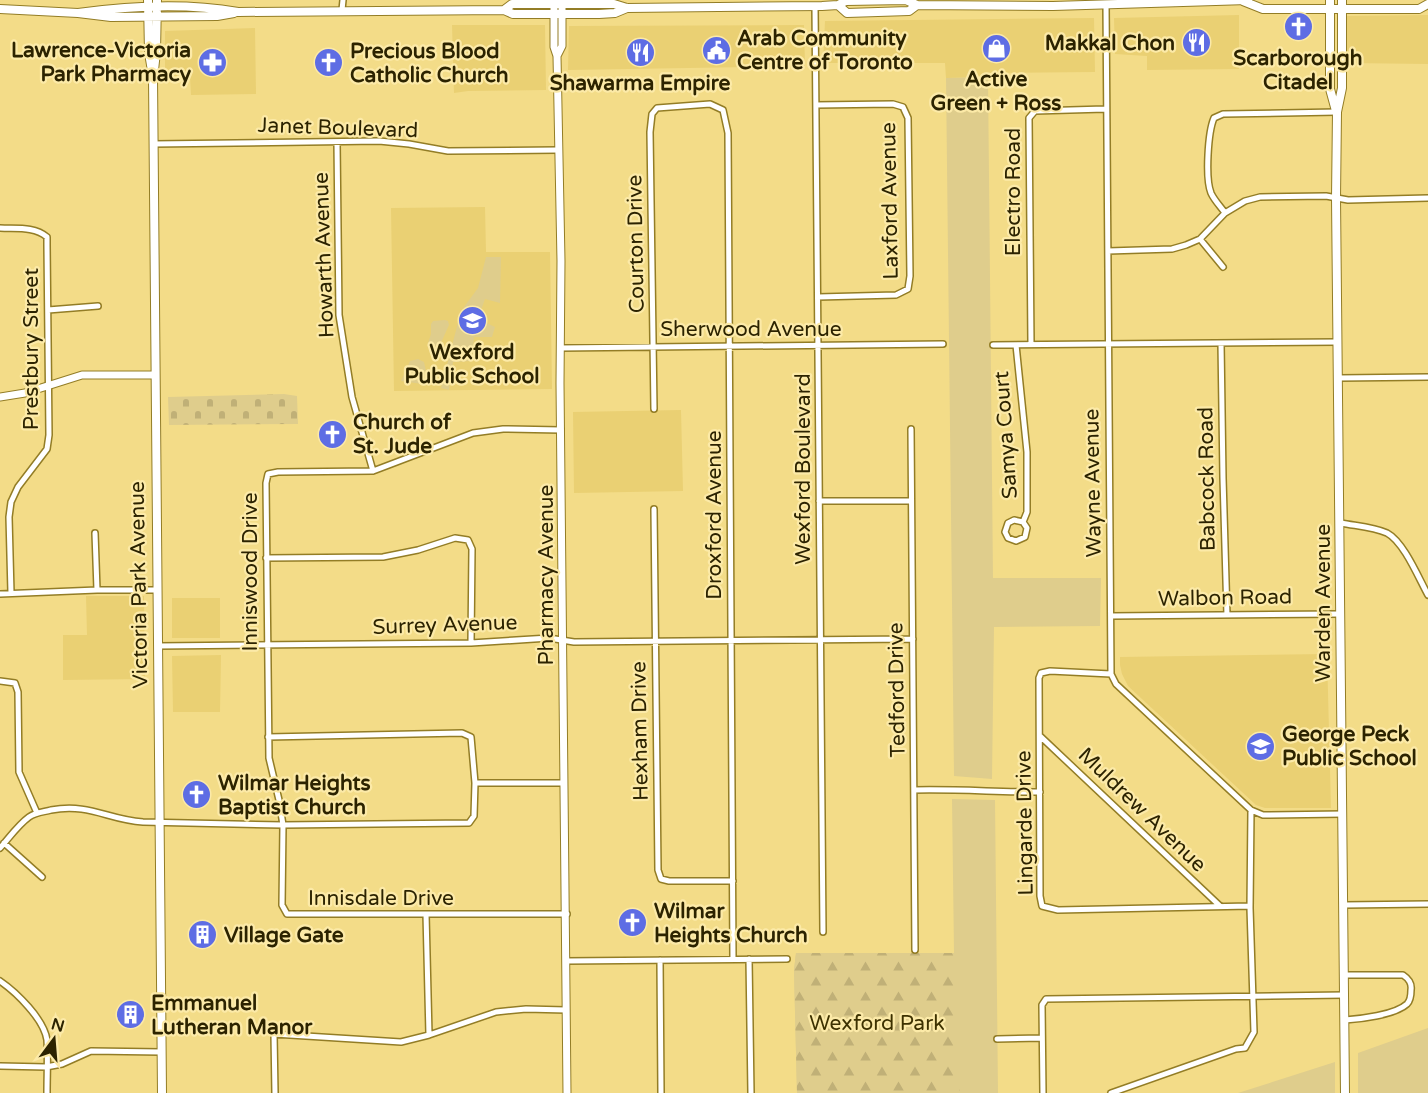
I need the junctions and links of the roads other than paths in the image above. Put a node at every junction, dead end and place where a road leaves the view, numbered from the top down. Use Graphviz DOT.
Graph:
graph roads {
  1 [pos="343,0"];
  2 [pos="1245,0"];
  3 [pos="1330,0"];
  4 [pos="1342,0"];
  5 [pos="875,1"];
  6 [pos="558,2"];
  7 [pos="750,3"];
  8 [pos="1053,3"];
  9 [pos="1106,3"];
  10 [pos="152,4"];
  11 [pos="1428,4"];
  12 [pos="838,5"];
  13 [pos="917,5"];
  14 [pos="815,6"];
  15 [pos="627,8"];
  16 [pos="0,9"];
  17 [pos="504,9"];
  18 [pos="1330,9"];
  19 [pos="1342,9"];
  20 [pos="342,10"];
  21 [pos="238,12"];
  22 [pos="875,12"];
  23 [pos="78,13"];
  24 [pos="558,14"];
  25 [pos="152,17"];
  26 [pos="684,105"];
  27 [pos="816,105"];
  28 [pos="1105,109"];
  29 [pos="1336,112"];
  30 [pos="337,142"];
  31 [pos="153,144"];
  32 [pos="558,150"];
  33 [pos="1336,198"];
  34 [pos="1428,198"];
  35 [pos="1226,213"];
  36 [pos="0,228"];
  37 [pos="1200,239"];
  38 [pos="1108,251"];
  39 [pos="1223,267"];
  40 [pos="818,297"];
  41 [pos="98,306"];
  42 [pos="48,310"];
  43 [pos="1338,342"];
  44 [pos="1221,343"];
  45 [pos="943,344"];
  46 [pos="1031,344"];
  47 [pos="1108,344"];
  48 [pos="818,345"];
  49 [pos="993,345"];
  50 [pos="1016,345"];
  51 [pos="653,346"];
  52 [pos="729,346"];
  53 [pos="560,348"];
  54 [pos="154,375"];
  55 [pos="1428,377"];
  56 [pos="1339,378"];
  57 [pos="49,386"];
  58 [pos="0,397"];
  59 [pos="654,409"];
  60 [pos="910,429"];
  61 [pos="561,430"];
  62 [pos="373,471"];
  63 [pos="819,501"];
  64 [pos="911,501"];
  65 [pos="654,509"];
  66 [pos="1023,522"];
  67 [pos="1341,524"];
  68 [pos="95,532"];
  69 [pos="267,558"];
  70 [pos="97,590"];
  71 [pos="157,590"];
  72 [pos="11,593"];
  73 [pos="0,594"];
  74 [pos="1428,595"];
  75 [pos="1340,614"];
  76 [pos="1227,615"];
  77 [pos="1111,616"];
  78 [pos="913,639"];
  79 [pos="563,640"];
  80 [pos="820,640"];
  81 [pos="731,641"];
  82 [pos="655,642"];
  83 [pos="471,643"];
  84 [pos="158,646"];
  85 [pos="267,646"];
  86 [pos="1111,674"];
  87 [pos="0,681"];
  88 [pos="1040,736"];
  89 [pos="268,737"];
  90 [pos="475,783"];
  91 [pos="564,783"];
  92 [pos="914,790"];
  93 [pos="1040,792"];
  94 [pos="1251,810"];
  95 [pos="37,813"];
  96 [pos="1343,814"];
  97 [pos="159,822"];
  98 [pos="283,825"];
  99 [pos="2,845"];
  100 [pos="42,877"];
  101 [pos="733,881"];
  102 [pos="1428,904"];
  103 [pos="1344,905"];
  104 [pos="1250,906"];
  105 [pos="1221,907"];
  106 [pos="426,914"];
  107 [pos="567,914"];
  108 [pos="823,932"];
  109 [pos="915,950"];
  110 [pos="733,959"];
  111 [pos="749,959"];
  112 [pos="787,959"];
  113 [pos="660,960"];
  114 [pos="566,961"];
  115 [pos="1345,975"];
  116 [pos="0,981"];
  117 [pos="1345,995"];
  118 [pos="1252,996"];
  119 [pos="566,1010"];
  120 [pos="1345,1020"];
  121 [pos="429,1035"];
  122 [pos="1042,1038"];
  123 [pos="997,1039"];
  124 [pos="161,1052"];
  125 [pos="0,1066"];
  126 [pos="46,1067"];
  127 [pos="47,1093"];
  128 [pos="162,1093"];
  129 [pos="275,1093"];
  130 [pos="567,1093"];
  131 [pos="661,1093"];
  132 [pos="751,1093"];
  133 [pos="1043,1093"];
  134 [pos="1111,1093"];
  135 [pos="1345,1093"];
  1 -- 20 [label="street"];
  2 -- 9 [label="main road"];
  2 -- 18 [label="main road"];
  3 -- 18 [label="main road, Warden Avenue"];
  4 -- 19 [label="main road, Warden Avenue"];
  5 -- 12 [label="main road"];
  5 -- 13 [label="main road"];
  5 -- 22 [label="street"];
  6 -- 15 [label="main road"];
  6 -- 17 [label="main road"];
  6 -- 24 [label="street, Pharmacy Avenue"];
  7 -- 14 [label="main road"];
  7 -- 15 [label="main road"];
  8 -- 9 [label="main road"];
  8 -- 13 [label="main road"];
  9 -- 28 [label="street, Wayne Avenue"];
  10 -- 21 [label="main road"];
  10 -- 23 [label="main road"];
  10 -- 25 [label="main road, Victoria Park Avenue"];
  11 -- 19 [label="main road"];
  12 -- 14 [label="main road"];
  12 -- 22 [label="main road"];
  13 -- 22 [label="main road"];
  14 -- 27 [label="street, Wexford Boulevard"];
  15 -- 24 [label="main road"];
  16 -- 23 [label="main road"];
  17 -- 20 [label="main road"];
  17 -- 24 [label="main road"];
  18 -- 19 [label="main road"];
  18 -- 29 [label="main road, Warden Avenue"];
  19 -- 29 [label="main road, Warden Avenue"];
  20 -- 21 [label="main road"];
  21 -- 25 [label="main road"];
  23 -- 25 [label="main road"];
  24 -- 32 [label="street, Pharmacy Avenue"];
  25 -- 31 [label="main road, Victoria Park Avenue"];
  26 -- 51 [label="street, Courton Drive"];
  26 -- 52 [label="street, Droxford Avenue"];
  27 -- 40 [label="street, Wexford Boulevard"];
  27 -- 40 [label="street, Laxford Avenue"];
  28 -- 38 [label="street, Wayne Avenue"];
  28 -- 46 [label="street, Electro Road"];
  29 -- 33 [label="main road, Warden Avenue"];
  29 -- 35 [label="street"];
  30 -- 31 [label="street, Janet Boulevard"];
  30 -- 32 [label="street, Janet Boulevard"];
  30 -- 62 [label="street, Howarth Avenue"];
  31 -- 54 [label="main road, Victoria Park Avenue"];
  32 -- 53 [label="street, Pharmacy Avenue"];
  33 -- 34 [label="street"];
  33 -- 35 [label="street"];
  33 -- 43 [label="main road, Warden Avenue"];
  35 -- 37 [label="street"];
  36 -- 42 [label="street, Prestbury Street"];
  37 -- 38 [label="street"];
  37 -- 39 [label="street"];
  38 -- 47 [label="street, Wayne Avenue"];
  40 -- 48 [label="street, Wexford Boulevard"];
  41 -- 42 [label="street"];
  42 -- 57 [label="street, Prestbury Street"];
  43 -- 44 [label="street"];
  43 -- 56 [label="main road, Warden Avenue"];
  44 -- 47 [label="street"];
  44 -- 76 [label="street, Babcock Road"];
  45 -- 48 [label="street, Sherwood Avenue"];
  46 -- 47 [label="street"];
  46 -- 50 [label="street"];
  47 -- 77 [label="street, Wayne Avenue"];
  48 -- 52 [label="street, Sherwood Avenue"];
  48 -- 63 [label="street, Wexford Boulevard"];
  49 -- 50 [label="street"];
  50 -- 66 [label="street, Samya Court"];
  51 -- 52 [label="street, Sherwood Avenue"];
  51 -- 53 [label="street, Sherwood Avenue"];
  51 -- 59 [label="street, Courton Drive"];
  52 -- 81 [label="street, Droxford Avenue"];
  53 -- 61 [label="street, Pharmacy Avenue"];
  54 -- 57 [label="street"];
  54 -- 71 [label="main road, Victoria Park Avenue"];
  55 -- 56 [label="street"];
  56 -- 67 [label="main road, Warden Avenue"];
  57 -- 58 [label="street"];
  57 -- 72 [label="street, Prestbury Street"];
  60 -- 64 [label="street, Tedford Drive"];
  61 -- 62 [label="street, Inniswood Drive"];
  61 -- 79 [label="street, Pharmacy Avenue"];
  62 -- 69 [label="street, Inniswood Drive"];
  63 -- 64 [label="street"];
  63 -- 80 [label="street, Wexford Boulevard"];
  64 -- 78 [label="street, Tedford Drive"];
  65 -- 82 [label="street, Hexham Drive"];
  66 -- 66 [label="street, Samya Court"];
  67 -- 74 [label="street"];
  67 -- 75 [label="main road, Warden Avenue"];
  68 -- 70 [label="street"];
  69 -- 83 [label="street"];
  69 -- 85 [label="street, Inniswood Drive"];
  70 -- 71 [label="street"];
  70 -- 72 [label="street"];
  71 -- 84 [label="main road, Victoria Park Avenue"];
  72 -- 73 [label="street"];
  75 -- 76 [label="street, Walbon Road"];
  75 -- 96 [label="main road, Warden Avenue"];
  76 -- 77 [label="street, Walbon Road"];
  77 -- 86 [label="street, Wayne Avenue"];
  78 -- 80 [label="street, Surrey Avenue"];
  78 -- 92 [label="street, Tedford Drive"];
  79 -- 82 [label="street, Surrey Avenue"];
  79 -- 83 [label="street, Surrey Avenue"];
  79 -- 91 [label="street, Pharmacy Avenue"];
  80 -- 81 [label="street, Surrey Avenue"];
  80 -- 108 [label="street, Wexford Boulevard"];
  81 -- 82 [label="street, Surrey Avenue"];
  81 -- 101 [label="street, Droxford Avenue"];
  82 -- 101 [label="street, Hexham Drive"];
  83 -- 85 [label="street, Surrey Avenue"];
  84 -- 85 [label="street, Surrey Avenue"];
  84 -- 97 [label="main road, Victoria Park Avenue"];
  85 -- 89 [label="street, Inniswood Drive"];
  86 -- 88 [label="street, Lingarde Drive"];
  86 -- 94 [label="street"];
  87 -- 95 [label="street"];
  88 -- 93 [label="street, Lingarde Drive"];
  88 -- 105 [label="street, Muldrew Avenue"];
  89 -- 90 [label="street"];
  89 -- 98 [label="street, Inniswood Drive"];
  90 -- 91 [label="street"];
  90 -- 98 [label="street"];
  91 -- 107 [label="street, Pharmacy Avenue"];
  92 -- 93 [label="street"];
  92 -- 109 [label="street, Tedford Drive"];
  93 -- 105 [label="street, Lingarde Drive"];
  94 -- 96 [label="street"];
  94 -- 104 [label="street"];
  95 -- 97 [label="street"];
  95 -- 99 [label="street"];
  96 -- 103 [label="main road, Warden Avenue"];
  97 -- 98 [label="street"];
  97 -- 124 [label="main road, Victoria Park Avenue"];
  98 -- 106 [label="street, Innisdale Drive"];
  99 -- 100 [label="street"];
  101 -- 110 [label="street, Droxford Avenue"];
  102 -- 103 [label="street"];
  103 -- 115 [label="main road, Warden Avenue"];
  104 -- 105 [label="street, Lingarde Drive"];
  104 -- 118 [label="street"];
  106 -- 107 [label="street, Innisdale Drive"];
  106 -- 121 [label="street"];
  107 -- 114 [label="street, Pharmacy Avenue"];
  110 -- 111 [label="street"];
  110 -- 113 [label="street"];
  111 -- 112 [label="street"];
  111 -- 132 [label="street"];
  113 -- 114 [label="street"];
  113 -- 131 [label="street"];
  114 -- 119 [label="street, Pharmacy Avenue"];
  115 -- 117 [label="main road, Warden Avenue"];
  115 -- 120 [label="street"];
  116 -- 126 [label="street"];
  117 -- 118 [label="street"];
  117 -- 120 [label="main road, Warden Avenue"];
  118 -- 122 [label="street"];
  118 -- 134 [label="street"];
  119 -- 121 [label="street"];
  119 -- 130 [label="street, Pharmacy Avenue"];
  120 -- 135 [label="main road, Warden Avenue"];
  121 -- 129 [label="street"];
  122 -- 123 [label="street"];
  122 -- 133 [label="street"];
  124 -- 126 [label="street"];
  124 -- 128 [label="main road, Victoria Park Avenue"];
  125 -- 126 [label="street"];
  126 -- 127 [label="street"];
}
